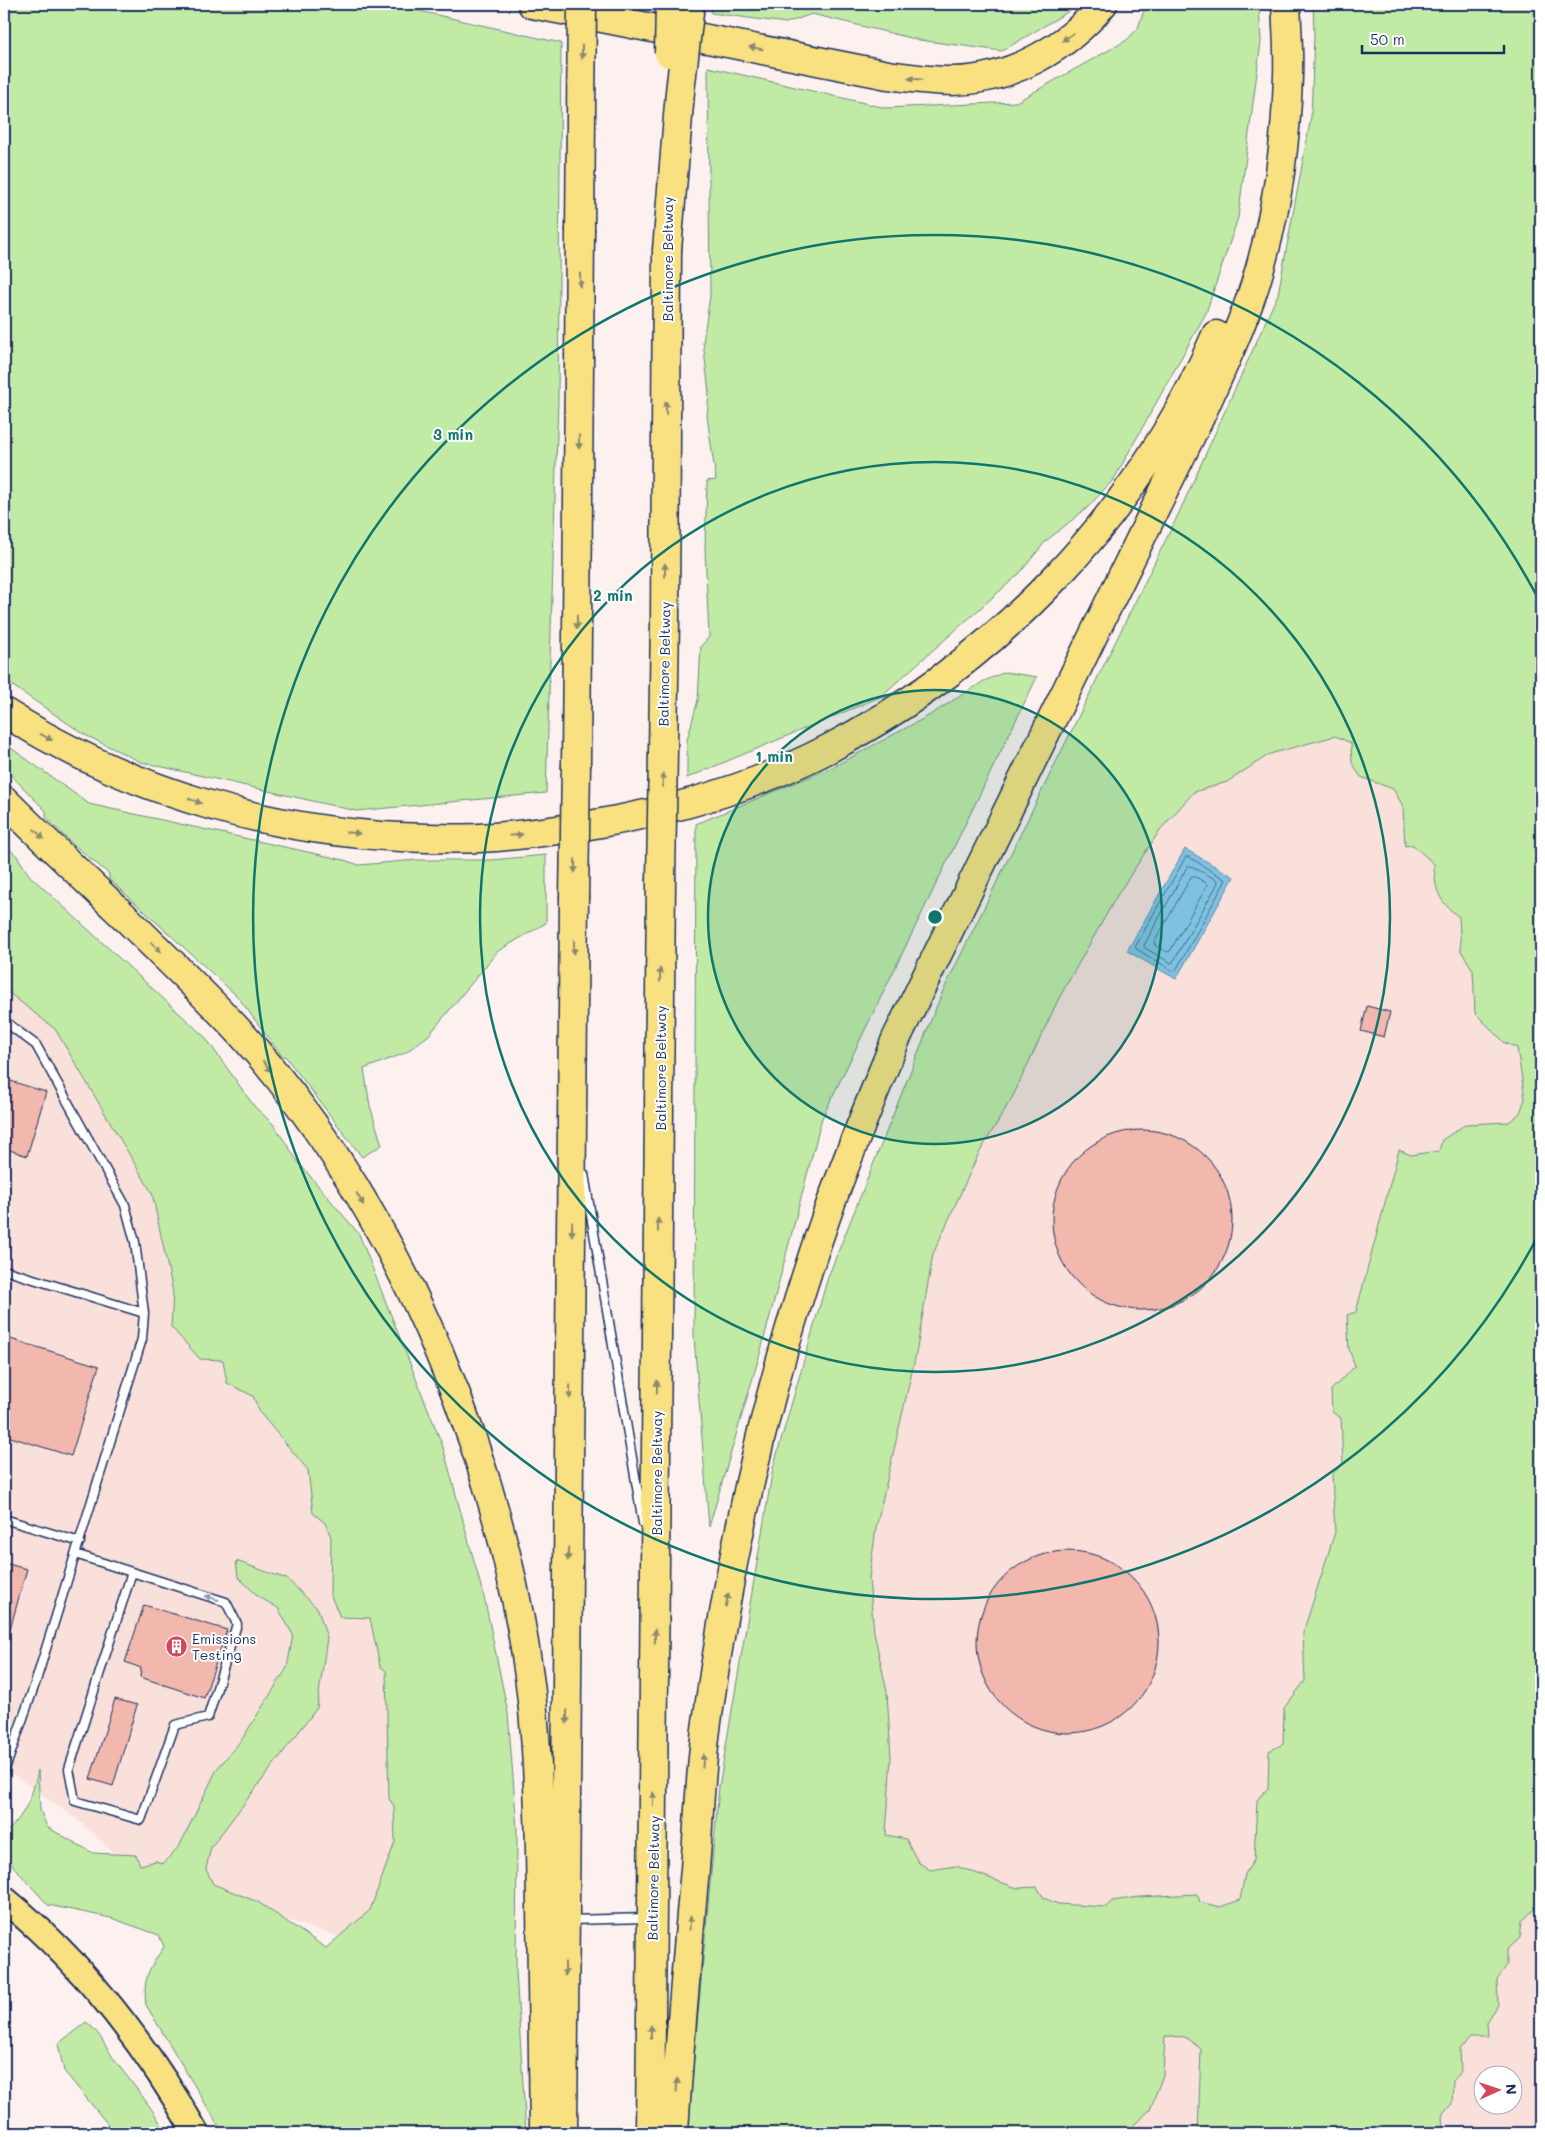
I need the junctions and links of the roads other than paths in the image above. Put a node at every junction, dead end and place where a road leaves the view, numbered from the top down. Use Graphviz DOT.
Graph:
graph roads {
  1 [pos="532,4"];
  2 [pos="582,4"];
  3 [pos="670,4"];
  4 [pos="690,4"];
  5 [pos="1103,4"];
  6 [pos="1285,4"];
  7 [pos="667,250"];
  8 [pos="4,712"];
  9 [pos="4,800"];
  10 [pos="4,1021"];
  11 [pos="573,1111"];
  12 [pos="581,1160"];
  13 [pos="583,1170"];
  14 [pos="4,1270"];
  15 [pos="144,1312"];
  16 [pos="4,1519"];
  17 [pos="645,1534"];
  18 [pos="80,1542"];
  19 [pos="647,1544"];
  20 [pos="75,1554"];
  21 [pos="132,1572"];
  22 [pos="655,1593"];
  23 [pos="4,1772"];
  24 [pos="4,1899"];
  25 [pos="652,1918"];
  26 [pos="565,1920"];
  27 [pos="196,2133"];
  28 [pos="544,2133"];
  29 [pos="564,2133"];
  30 [pos="650,2133"];
  31 [pos="674,2133"];
  5 -- 1 [label="highway, one-way"];
  2 -- 11 [label="highway, one-way, bridge"];
  3 -- 7 [label="highway, Baltimore Beltway, bridge"];
  4 -- 7 [label="highway, bridge"];
  8 -- 6 [label="highway, one-way"];
  31 -- 6 [label="highway, one-way"];
  22 -- 7 [label="highway, Baltimore Beltway, one-way, bridge"];
  9 -- 28 [label="highway, one-way"];
  10 -- 15 [label="lane"];
  11 -- 12 [label="lane"];
  11 -- 26 [label="highway, one-way"];
  13 -- 17 [label="lane"];
  14 -- 15 [label="lane"];
  15 -- 18 [label="lane"];
  16 -- 18 [label="lane"];
  18 -- 20 [label="lane"];
  19 -- 22 [label="lane"];
  20 -- 21 [label="lane"];
  20 -- 23 [label="lane"];
  21 -- 21 [label="lane, one-way"];
  25 -- 22 [label="highway, Baltimore Beltway, one-way"];
  24 -- 27 [label="main road"];
  25 -- 26 [label="lane"];
  30 -- 25 [label="highway, Baltimore Beltway, one-way"];
  26 -- 29 [label="highway, one-way"];
}
